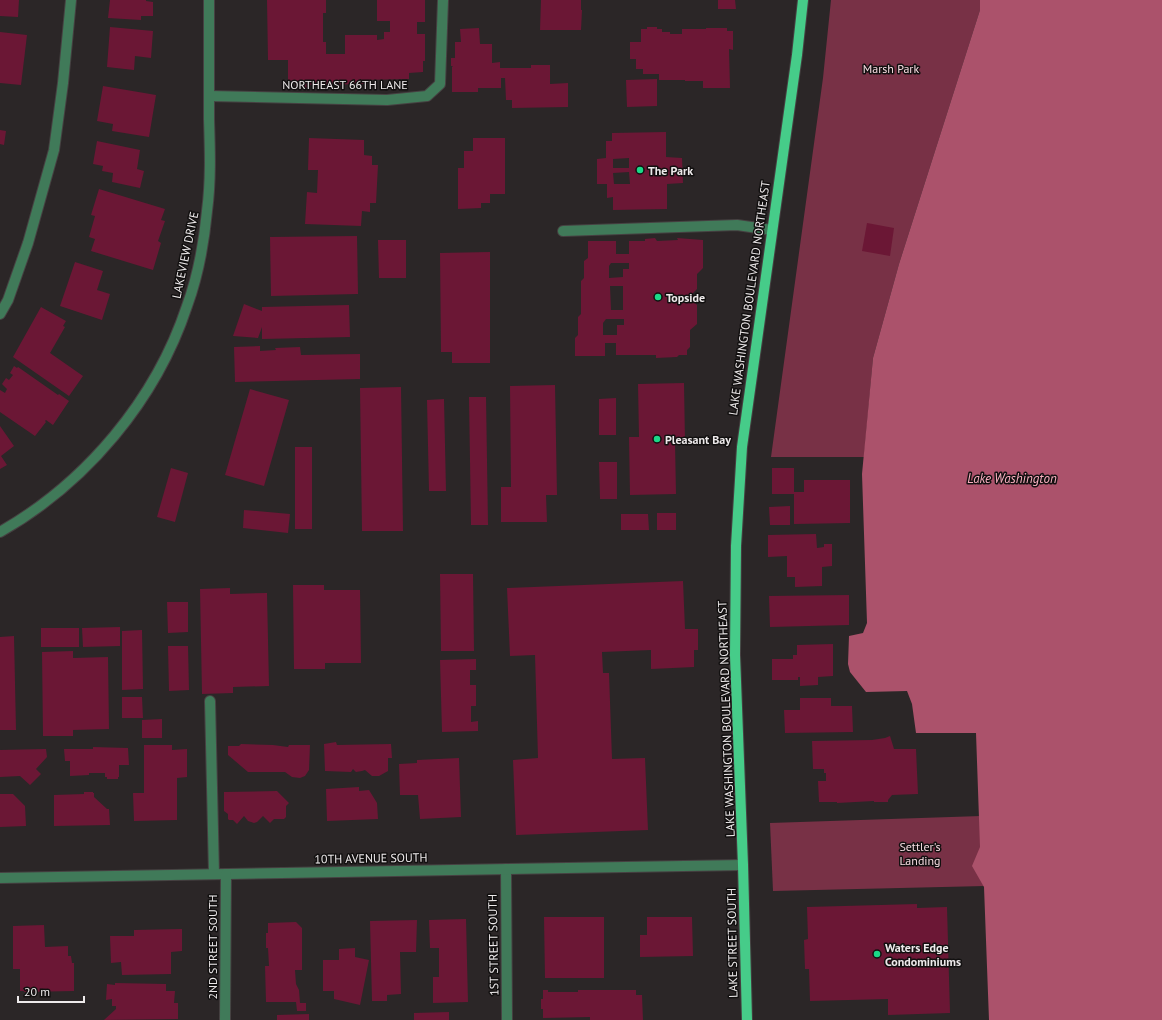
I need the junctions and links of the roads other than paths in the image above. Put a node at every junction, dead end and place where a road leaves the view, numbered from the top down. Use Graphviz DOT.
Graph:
graph roads {
  1 [pos="71,0"];
  2 [pos="209,0"];
  3 [pos="443,0"];
  4 [pos="803,0"];
  5 [pos="209,96"];
  6 [pos="772,230"];
  7 [pos="563,231"];
  8 [pos="0,314"];
  9 [pos="0,532"];
  10 [pos="210,701"];
  11 [pos="743,865"];
  12 [pos="506,869"];
  13 [pos="214,874"];
  14 [pos="226,874"];
  15 [pos="0,878"];
  16 [pos="224,1020"];
  17 [pos="507,1020"];
  18 [pos="747,1020"];
  1 -- 8 [label="street"];
  2 -- 5 [label="street, LAKEVIEW DRIVE"];
  3 -- 5 [label="street, NORTHEAST 66TH LANE"];
  4 -- 6 [label="main road, LAKE WASHINGTON BOULEVARD NORTHEAST"];
  5 -- 9 [label="street, LAKEVIEW DRIVE"];
  6 -- 7 [label="street"];
  6 -- 11 [label="main road, LAKE WASHINGTON BOULEVARD NORTHEAST"];
  10 -- 13 [label="street"];
  11 -- 12 [label="street, 10TH AVENUE SOUTH"];
  11 -- 18 [label="main road, LAKE STREET SOUTH"];
  12 -- 14 [label="street, 10TH AVENUE SOUTH"];
  12 -- 17 [label="street, 1ST STREET SOUTH"];
  13 -- 14 [label="street, 10TH AVENUE SOUTH"];
  13 -- 15 [label="street, 10TH AVENUE SOUTH"];
  14 -- 16 [label="street, 2ND STREET SOUTH"];
}
